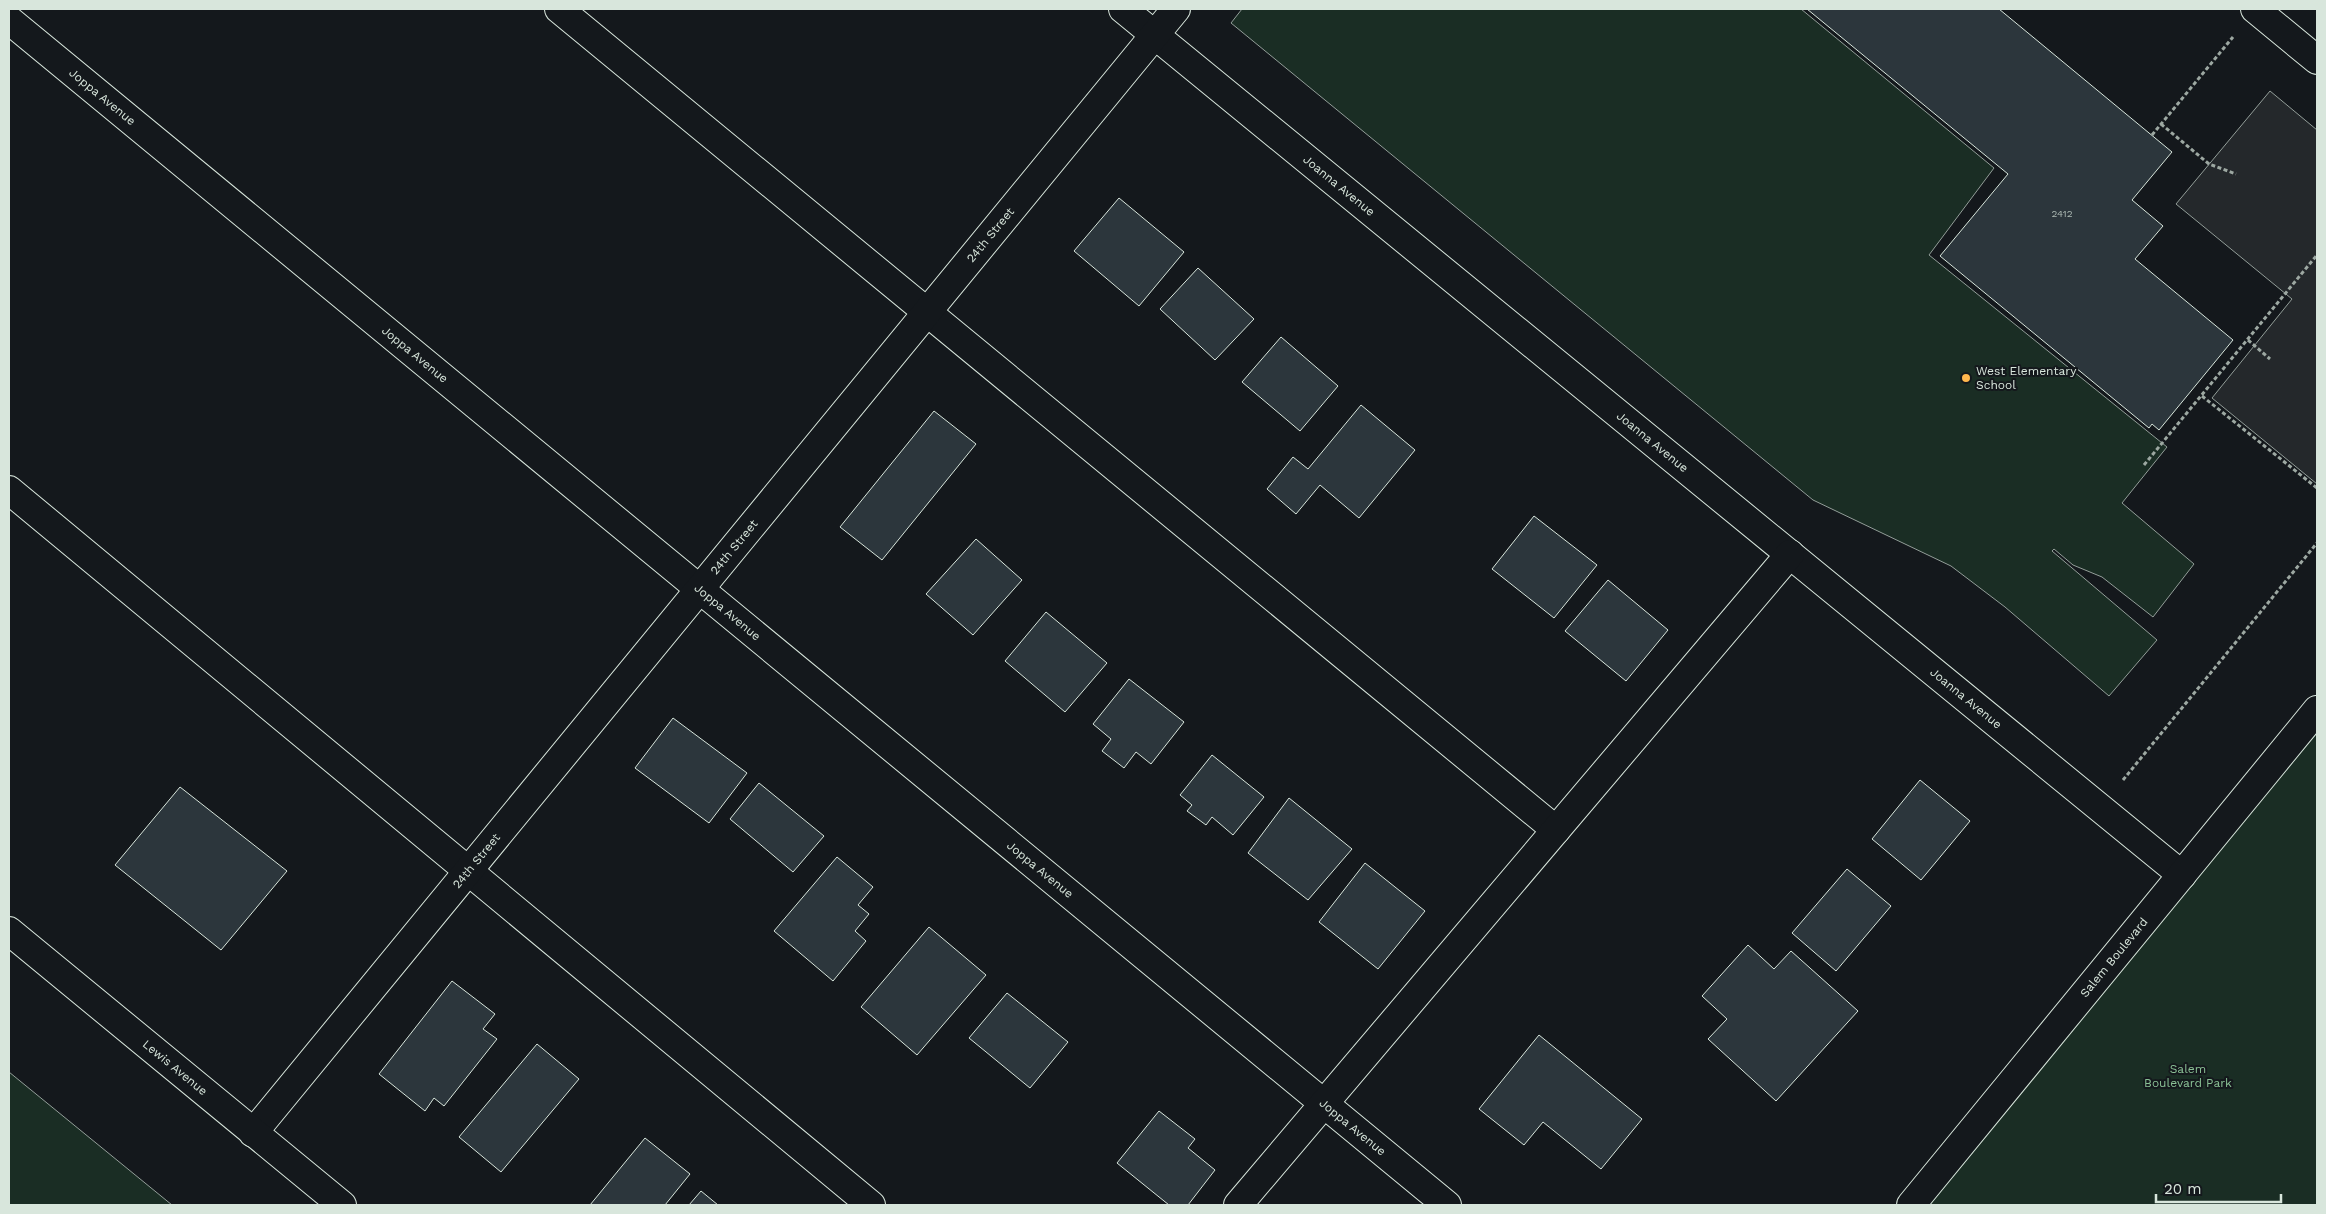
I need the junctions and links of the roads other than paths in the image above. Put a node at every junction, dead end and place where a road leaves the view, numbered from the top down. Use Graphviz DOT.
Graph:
graph roads {
  1 [pos="559,9"];
  2 [pos="1123,9"];
  3 [pos="1176,9"];
  4 [pos="2256,9"];
  5 [pos="9,20"];
  6 [pos="1155,35"];
  7 [pos="2317,60"];
  8 [pos="928,312"];
  9 [pos="9,490"];
  10 [pos="1790,554"];
  11 [pos="700,589"];
  12 [pos="2317,710"];
  13 [pos="1556,830"];
  14 [pos="468,871"];
  15 [pos="2182,875"];
  16 [pos="9,931"];
  17 [pos="1324,1104"];
  18 [pos="254,1133"];
  19 [pos="342,1205"];
  20 [pos="871,1205"];
  21 [pos="1238,1205"];
  22 [pos="1447,1205"];
  23 [pos="1911,1205"];
  1 -- 8 [label="street"];
  2 -- 6 [label="street, Joanna Avenue"];
  3 -- 6 [label="street, 24th Street"];
  4 -- 7 [label="street"];
  5 -- 11 [label="street, Joppa Avenue"];
  6 -- 8 [label="street, 24th Street"];
  6 -- 10 [label="street, Joanna Avenue"];
  8 -- 11 [label="street, 24th Street"];
  8 -- 13 [label="street"];
  9 -- 14 [label="street"];
  10 -- 13 [label="street"];
  10 -- 15 [label="street, Joanna Avenue"];
  11 -- 14 [label="street, 24th Street"];
  11 -- 17 [label="street, Joppa Avenue"];
  12 -- 15 [label="street, Salem Boulevard"];
  13 -- 17 [label="street"];
  14 -- 18 [label="street, 24th Street"];
  14 -- 20 [label="street"];
  15 -- 23 [label="street, Salem Boulevard"];
  16 -- 18 [label="street, Lewis Avenue"];
  17 -- 21 [label="street"];
  17 -- 22 [label="street, Joppa Avenue"];
  18 -- 19 [label="street, Lewis Avenue"];
}
